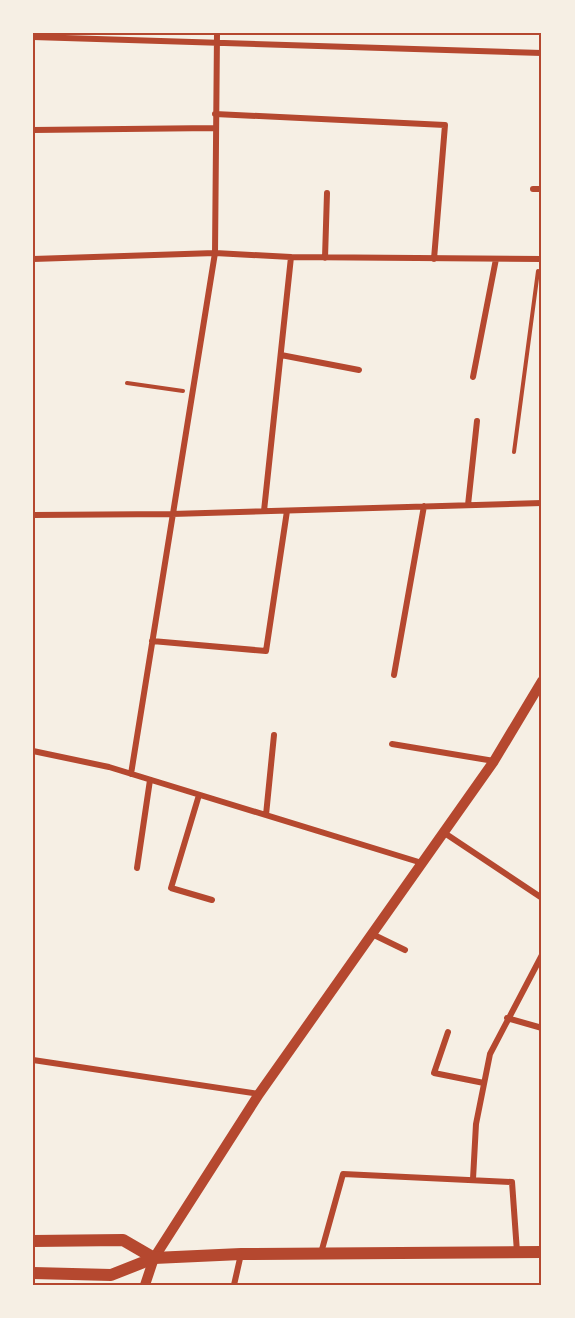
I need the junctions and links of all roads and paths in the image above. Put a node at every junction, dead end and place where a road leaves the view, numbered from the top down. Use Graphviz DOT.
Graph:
graph roads {
  1 [pos="217,33"];
  2 [pos="33,37"];
  3 [pos="217,41"];
  4 [pos="542,53"];
  5 [pos="215,114"];
  6 [pos="215,128"];
  7 [pos="33,130"];
  8 [pos="533,189"];
  9 [pos="542,189"];
  10 [pos="327,193"];
  11 [pos="214,253"];
  12 [pos="291,257"];
  13 [pos="325,258"];
  14 [pos="33,259"];
  15 [pos="434,259"];
  16 [pos="496,259"];
  17 [pos="541,259"];
  18 [pos="281,355"];
  19 [pos="359,370"];
  20 [pos="473,376"];
  21 [pos="127,383"];
  22 [pos="192,392"];
  23 [pos="477,422"];
  24 [pos="514,452"];
  25 [pos="542,503"];
  26 [pos="468,505"];
  27 [pos="424,506"];
  28 [pos="264,511"];
  29 [pos="287,511"];
  30 [pos="33,514"];
  31 [pos="172,514"];
  32 [pos="152,641"];
  33 [pos="394,675"];
  34 [pos="542,681"];
  35 [pos="274,735"];
  36 [pos="392,744"];
  37 [pos="33,751"];
  38 [pos="494,760"];
  39 [pos="131,774"];
  40 [pos="150,780"];
  41 [pos="199,795"];
  42 [pos="266,815"];
  43 [pos="443,832"];
  44 [pos="422,863"];
  45 [pos="137,868"];
  46 [pos="542,898"];
  47 [pos="212,900"];
  48 [pos="372,934"];
  49 [pos="405,950"];
  50 [pos="542,955"];
  51 [pos="507,1018"];
  52 [pos="542,1028"];
  53 [pos="448,1032"];
  54 [pos="33,1060"];
  55 [pos="484,1083"];
  56 [pos="260,1094"];
  57 [pos="473,1179"];
  58 [pos="33,1241"];
  59 [pos="517,1252"];
  60 [pos="542,1252"];
  61 [pos="241,1254"];
  62 [pos="321,1254"];
  63 [pos="154,1258"];
  64 [pos="33,1273"];
  65 [pos="145,1285"];
  66 [pos="234,1285"];
  1 -- 3 [label="street"];
  2 -- 3 [label="street"];
  3 -- 4 [label="street"];
  3 -- 5 [label="street"];
  5 -- 6 [label="street"];
  5 -- 15 [label="street"];
  6 -- 7 [label="street"];
  6 -- 11 [label="street"];
  8 -- 9 [label="street"];
  10 -- 13 [label="street"];
  11 -- 12 [label="street"];
  11 -- 14 [label="street"];
  11 -- 22 [label="street"];
  12 -- 13 [label="street"];
  12 -- 18 [label="street"];
  13 -- 15 [label="street"];
  15 -- 16 [label="street"];
  16 -- 17 [label="street"];
  16 -- 20 [label="street"];
  17 -- 24 [label="path"];
  18 -- 19 [label="street"];
  18 -- 28 [label="street"];
  21 -- 22 [label="path"];
  22 -- 31 [label="street"];
  23 -- 26 [label="street"];
  25 -- 26 [label="street"];
  26 -- 27 [label="street"];
  27 -- 29 [label="street"];
  27 -- 33 [label="street"];
  28 -- 29 [label="street"];
  28 -- 31 [label="street"];
  29 -- 32 [label="street"];
  30 -- 31 [label="street"];
  31 -- 32 [label="street"];
  32 -- 39 [label="street"];
  34 -- 38 [label="street"];
  35 -- 42 [label="street"];
  36 -- 38 [label="street"];
  37 -- 39 [label="street"];
  38 -- 43 [label="street"];
  39 -- 40 [label="street"];
  40 -- 41 [label="street"];
  40 -- 45 [label="street"];
  41 -- 42 [label="street"];
  41 -- 47 [label="street"];
  42 -- 44 [label="street"];
  43 -- 44 [label="street"];
  43 -- 46 [label="street"];
  44 -- 48 [label="street"];
  48 -- 49 [label="street"];
  48 -- 56 [label="street"];
  50 -- 51 [label="street"];
  51 -- 52 [label="street"];
  51 -- 55 [label="street"];
  53 -- 55 [label="street"];
  54 -- 56 [label="street"];
  55 -- 57 [label="street"];
  56 -- 63 [label="street"];
  57 -- 59 [label="street"];
  57 -- 62 [label="street"];
  58 -- 63 [label="main road"];
  59 -- 60 [label="main road"];
  59 -- 62 [label="main road"];
  61 -- 62 [label="main road"];
  61 -- 63 [label="main road"];
  61 -- 66 [label="street"];
  63 -- 64 [label="main road"];
  63 -- 65 [label="street"];
}
